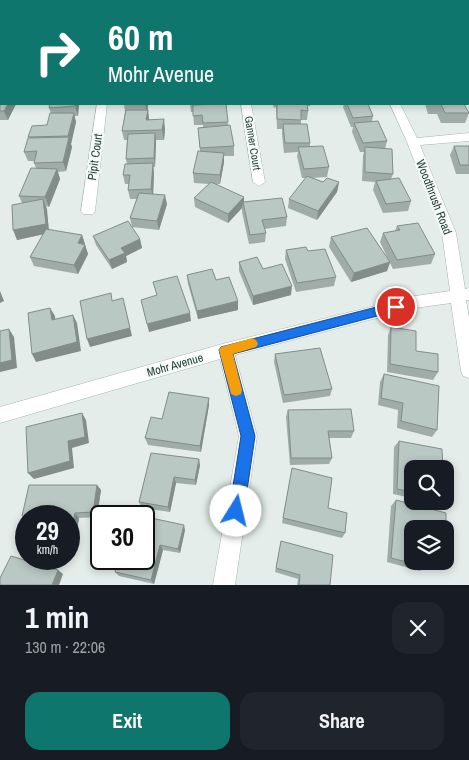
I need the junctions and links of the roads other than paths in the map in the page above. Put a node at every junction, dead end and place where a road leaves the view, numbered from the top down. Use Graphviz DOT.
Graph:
graph roads {
  1 [pos="102,105"];
  2 [pos="246,105"];
  3 [pos="395,105"];
  4 [pos="469,137"];
  5 [pos="413,142"];
  6 [pos="259,182"];
  7 [pos="88,211"];
  8 [pos="464,295"];
  9 [pos="226,350"];
  10 [pos="469,371"];
  11 [pos="0,414"];
  12 [pos="224,585"];
  1 -- 7 [label="street, Pipit Court"];
  2 -- 6 [label="street, Ganner Court"];
  3 -- 5 [label="street, Woodthrush Road"];
  4 -- 5 [label="street"];
  5 -- 8 [label="street, Woodthrush Road"];
  8 -- 9 [label="street, Mohr Avenue"];
  8 -- 10 [label="street, Woodthrush Road"];
  9 -- 11 [label="street, Mohr Avenue"];
  9 -- 12 [label="street"];
}
